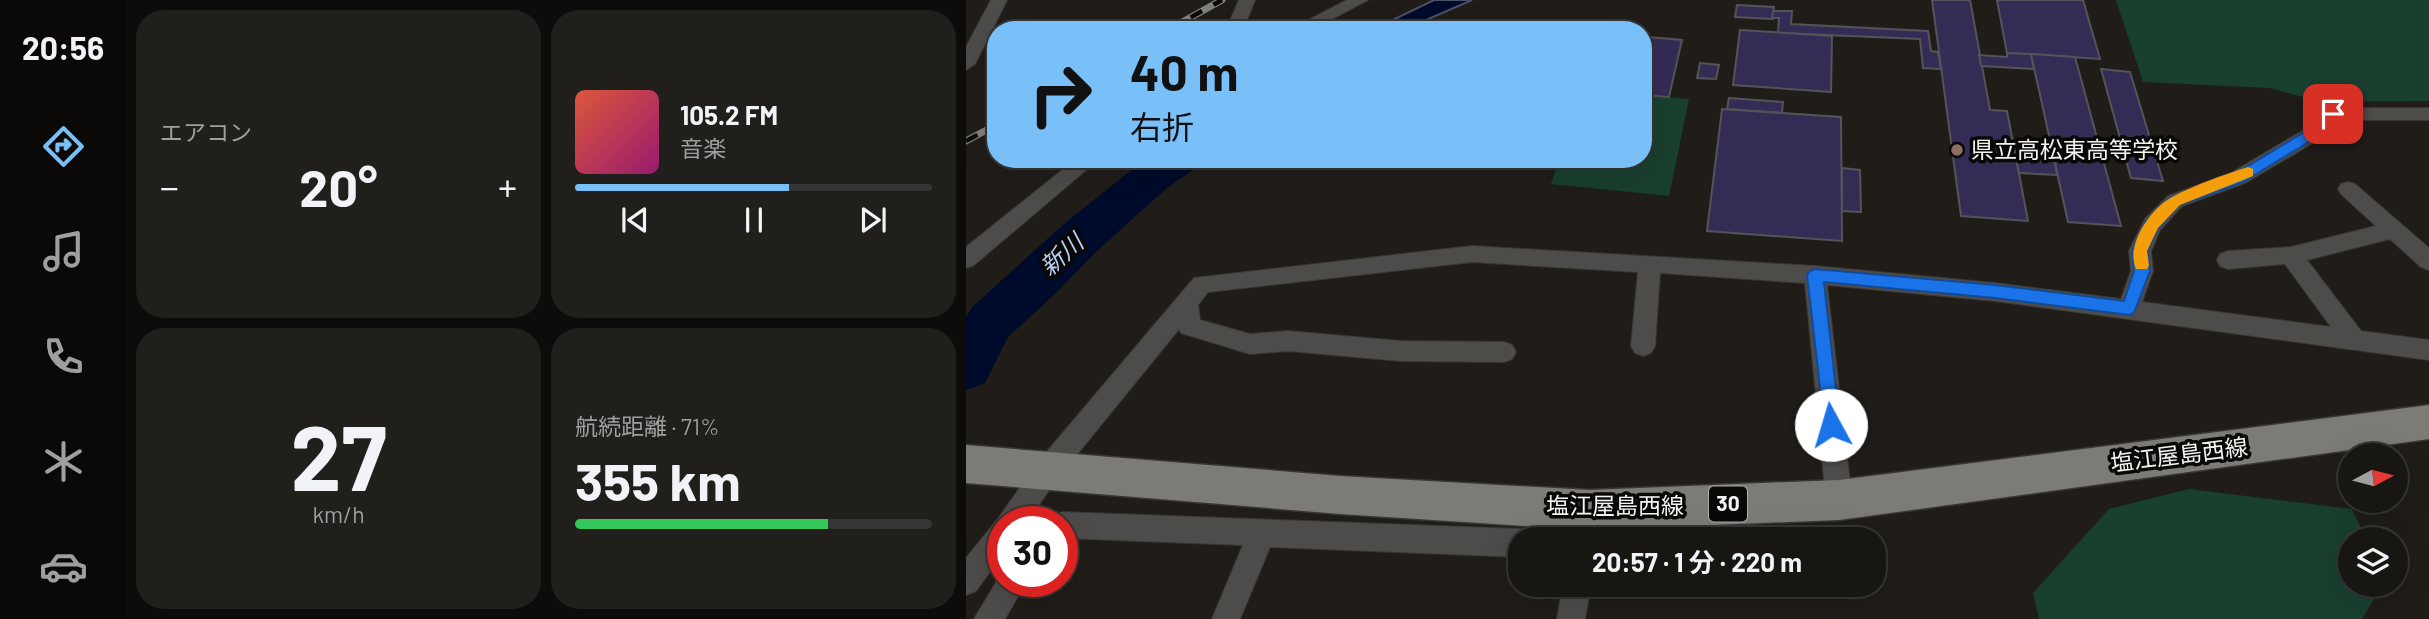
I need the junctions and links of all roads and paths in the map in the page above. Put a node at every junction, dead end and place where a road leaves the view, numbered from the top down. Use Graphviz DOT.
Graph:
graph roads {
  1 [pos="999,0"];
  2 [pos="1247,0"];
  3 [pos="1324,0"];
  4 [pos="1360,0"];
  5 [pos="988,21"];
  6 [pos="1238,21"];
  7 [pos="1292,21"];
  8 [pos="1316,21"];
  9 [pos="987,23"];
  10 [pos="966,64"];
  11 [pos="2429,114"];
  12 [pos="1079,168"];
  13 [pos="2348,189"];
  14 [pos="2393,230"];
  15 [pos="2291,255"];
  16 [pos="966,259"];
  17 [pos="2228,260"];
  18 [pos="2429,261"];
  19 [pos="1650,264"];
  20 [pos="1815,275"];
  21 [pos="1186,302"];
  22 [pos="2129,308"];
  23 [pos="2354,340"];
  24 [pos="1643,346"];
  25 [pos="2429,350"];
  26 [pos="1504,352"];
  27 [pos="2429,422"];
  28 [pos="966,464"];
  29 [pos="1035,469"];
  30 [pos="1839,500"];
  31 [pos="1018,506"];
  32 [pos="1588,524"];
  33 [pos="1078,526"];
  34 [pos="1261,534"];
  35 [pos="1508,543"];
  36 [pos="987,553"];
  37 [pos="966,581"];
  38 [pos="1002,597"];
  39 [pos="1575,597"];
  40 [pos="988,619"];
  41 [pos="1226,619"];
  42 [pos="1571,619"];
  1 -- 5 [label="street"];
  2 -- 6 [label="street"];
  3 -- 7 [label="street"];
  4 -- 8 [label="street"];
  9 -- 10 [label="street"];
  11 -- 22 [label="street"];
  12 -- 16 [label="street"];
  13 -- 14 [label="street"];
  14 -- 15 [label="street"];
  14 -- 18 [label="street"];
  15 -- 17 [label="street"];
  15 -- 23 [label="street"];
  19 -- 20 [label="street"];
  19 -- 21 [label="street"];
  19 -- 24 [label="street"];
  20 -- 22 [label="street"];
  20 -- 30 [label="street"];
  21 -- 26 [label="street"];
  21 -- 29 [label="street"];
  22 -- 23 [label="street"];
  23 -- 25 [label="street"];
  27 -- 30 [label="main road, 塩江屋島西線 / 30"];
  28 -- 29 [label="main road, 塩江屋島西線 / 30"];
  29 -- 31 [label="street"];
  29 -- 32 [label="main road, 塩江屋島西線 / 30"];
  30 -- 32 [label="main road, 塩江屋島西線 / 30"];
  33 -- 34 [label="street"];
  34 -- 35 [label="street"];
  34 -- 41 [label="street"];
  36 -- 37 [label="street"];
  38 -- 40 [label="street"];
  39 -- 42 [label="street"];
}
